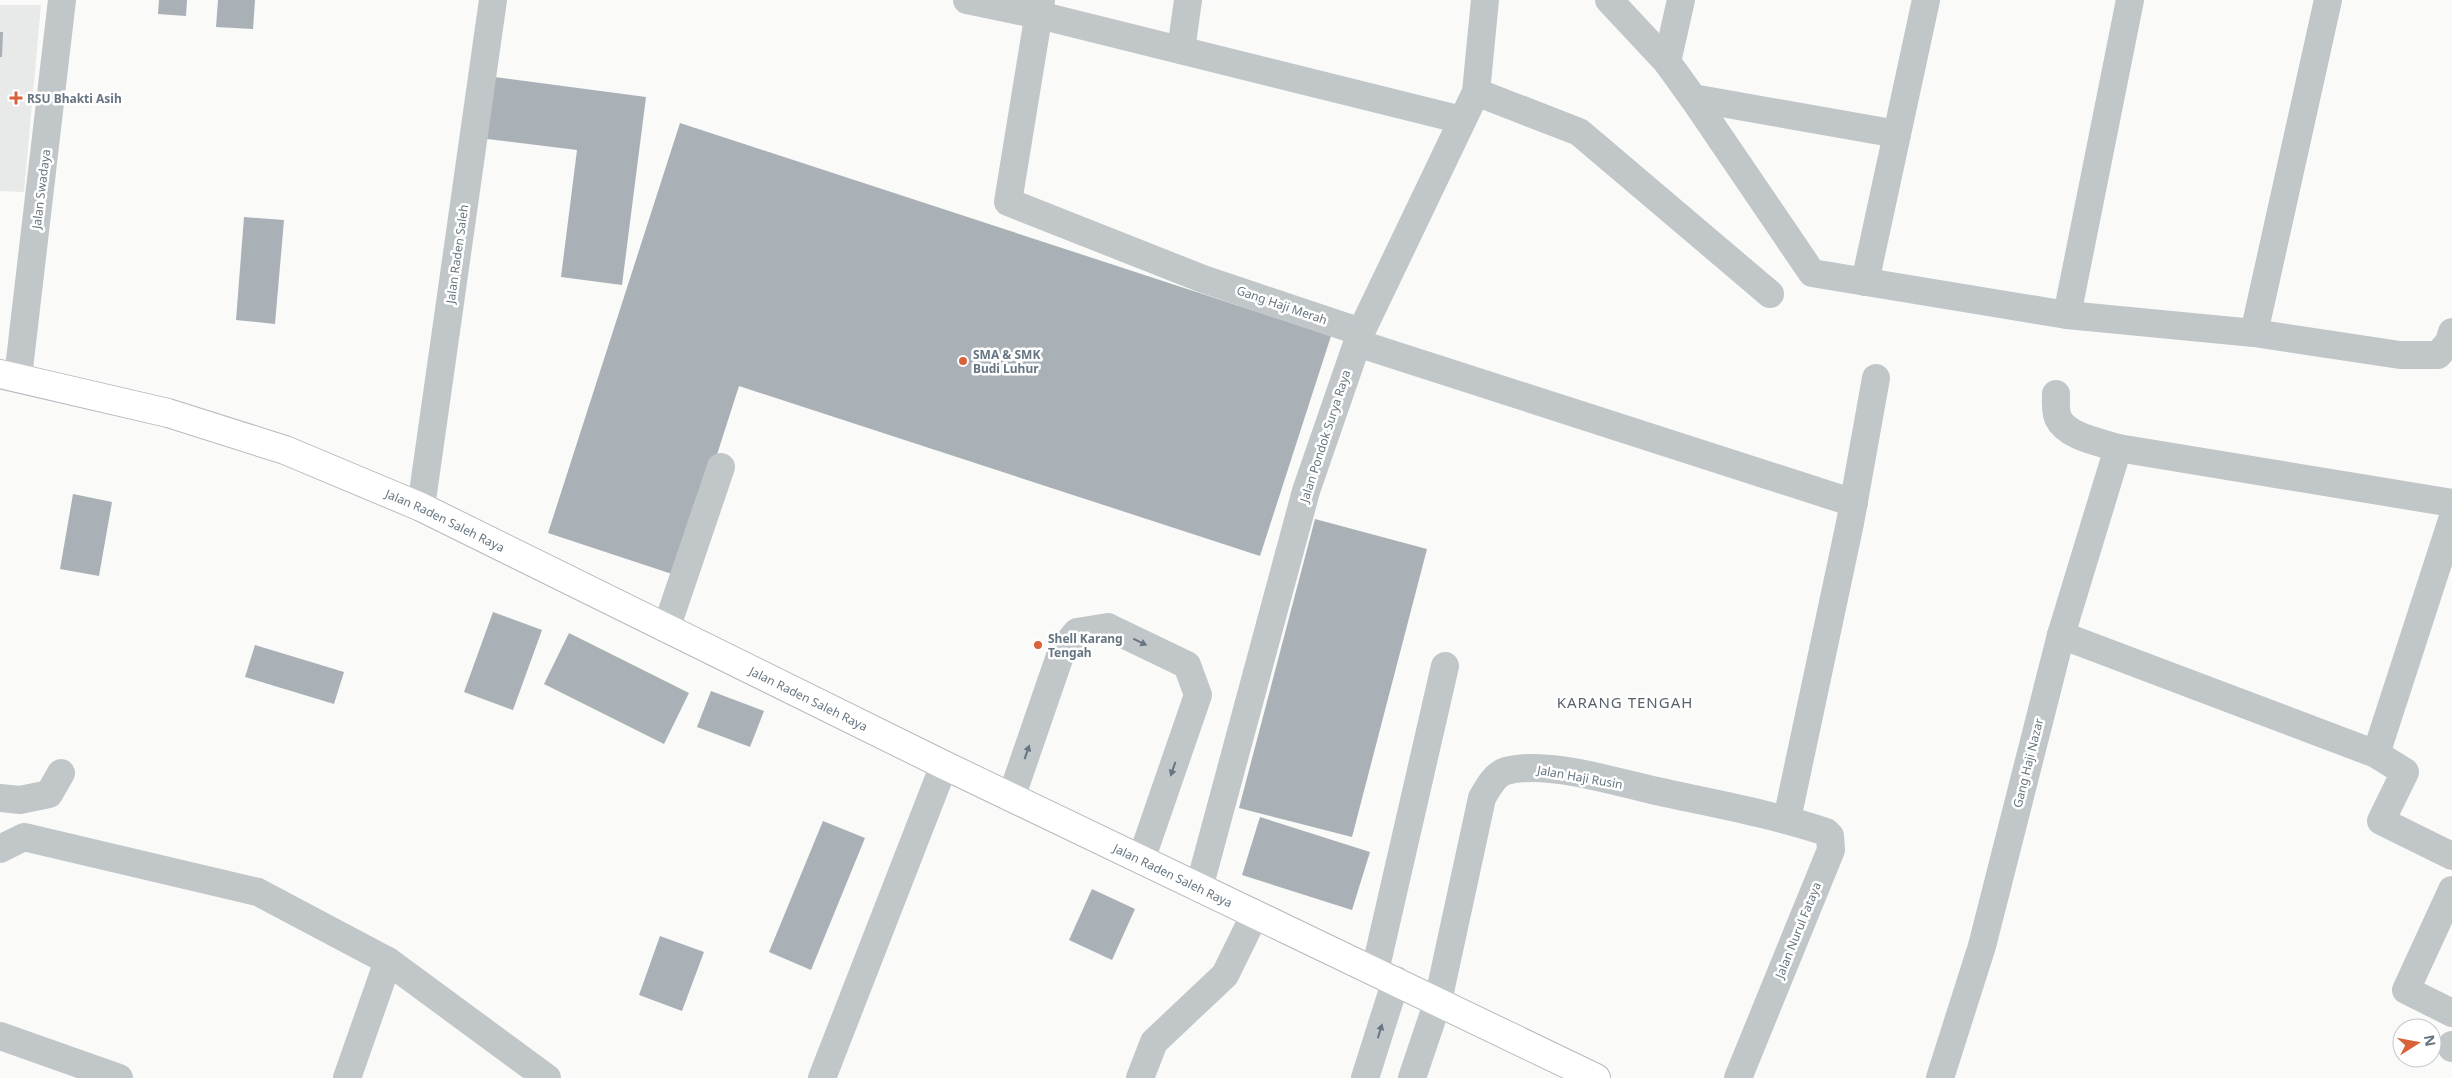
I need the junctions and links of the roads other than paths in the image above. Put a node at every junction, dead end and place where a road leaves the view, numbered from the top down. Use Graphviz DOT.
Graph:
graph roads {
  1 [pos="62,0"];
  2 [pos="493,0"];
  3 [pos="967,0"];
  4 [pos="1188,0"];
  5 [pos="1485,0"];
  6 [pos="1609,0"];
  7 [pos="1680,0"];
  8 [pos="1926,0"];
  9 [pos="2130,0"];
  10 [pos="2328,0"];
  11 [pos="1040,7"];
  12 [pos="1181,50"];
  13 [pos="1667,62"];
  14 [pos="1476,92"];
  15 [pos="1693,98"];
  16 [pos="1462,120"];
  17 [pos="1897,134"];
  18 [pos="1865,282"];
  19 [pos="1770,294"];
  20 [pos="2067,315"];
  21 [pos="2452,332"];
  22 [pos="2254,333"];
  23 [pos="1359,338"];
  24 [pos="9,376"];
  25 [pos="1876,378"];
  26 [pos="2056,394"];
  27 [pos="2118,448"];
  28 [pos="721,467"];
  29 [pos="1854,503"];
  30 [pos="2452,504"];
  31 [pos="420,507"];
  32 [pos="2452,520"];
  33 [pos="666,629"];
  34 [pos="2061,635"];
  35 [pos="1445,666"];
  36 [pos="2376,754"];
  37 [pos="944,765"];
  38 [pos="61,773"];
  39 [pos="0,798"];
  40 [pos="1011,798"];
  41 [pos="1781,818"];
  42 [pos="0,849"];
  43 [pos="2452,856"];
  44 [pos="1141,860"];
  45 [pos="1199,888"];
  46 [pos="2452,890"];
  47 [pos="1255,914"];
  48 [pos="388,961"];
  49 [pos="1385,976"];
  50 [pos="1438,1001"];
  51 [pos="2452,1012"];
  52 [pos="0,1036"];
  53 [pos="119,1078"];
  54 [pos="347,1078"];
  55 [pos="546,1078"];
  56 [pos="822,1078"];
  57 [pos="1140,1078"];
  58 [pos="1365,1078"];
  59 [pos="1412,1078"];
  60 [pos="1596,1078"];
  61 [pos="1738,1078"];
  62 [pos="1940,1078"];
  1 -- 24 [label="street, Jalan Swadaya"];
  2 -- 31 [label="street, Jalan Raden Saleh"];
  3 -- 11 [label="street"];
  4 -- 12 [label="street"];
  5 -- 14 [label="street, Jalan Pondok Surya Raya"];
  6 -- 13 [label="street"];
  7 -- 13 [label="street"];
  8 -- 17 [label="street"];
  9 -- 20 [label="street"];
  10 -- 22 [label="street"];
  11 -- 12 [label="street"];
  11 -- 23 [label="street, Gang Haji Merah"];
  12 -- 16 [label="street"];
  13 -- 15 [label="street"];
  14 -- 16 [label="street, Jalan Pondok Surya Raya"];
  14 -- 19 [label="street"];
  15 -- 17 [label="street"];
  15 -- 18 [label="street"];
  16 -- 23 [label="street, Jalan Pondok Surya Raya"];
  17 -- 18 [label="street"];
  18 -- 20 [label="street"];
  20 -- 22 [label="street"];
  21 -- 22 [label="street"];
  23 -- 29 [label="street, Gang Haji Merah"];
  23 -- 45 [label="street, Jalan Pondok Surya Raya"];
  24 -- 31 [label="main road, Jalan Raden Saleh Raya"];
  25 -- 29 [label="street"];
  26 -- 27 [label="street"];
  27 -- 30 [label="street"];
  27 -- 34 [label="street, Gang Haji Nazar"];
  28 -- 33 [label="street"];
  29 -- 41 [label="street"];
  31 -- 33 [label="main road, Jalan Raden Saleh Raya"];
  32 -- 36 [label="street"];
  33 -- 37 [label="main road, Jalan Raden Saleh Raya"];
  34 -- 36 [label="street"];
  34 -- 62 [label="street, Gang Haji Nazar"];
  35 -- 49 [label="street"];
  36 -- 43 [label="street"];
  37 -- 40 [label="main road, Jalan Raden Saleh Raya"];
  37 -- 56 [label="street"];
  38 -- 39 [label="street"];
  40 -- 44 [label="main road, Jalan Raden Saleh Raya"];
  40 -- 44 [label="street, one-way"];
  41 -- 50 [label="street, Jalan Haji Rusin"];
  41 -- 61 [label="street, Jalan Nurul Fataya"];
  42 -- 48 [label="street"];
  44 -- 45 [label="main road, Jalan Raden Saleh Raya"];
  45 -- 47 [label="main road, Jalan Raden Saleh Raya"];
  46 -- 51 [label="street"];
  47 -- 49 [label="main road, Jalan Raden Saleh Raya"];
  47 -- 57 [label="street"];
  48 -- 54 [label="street"];
  48 -- 55 [label="street"];
  49 -- 50 [label="main road, Jalan Raden Saleh Raya"];
  58 -- 49 [label="street, one-way"];
  50 -- 59 [label="street, Jalan Haji Rusin"];
  50 -- 60 [label="main road, Jalan Raden Saleh Raya"];
  52 -- 53 [label="street"];
}
